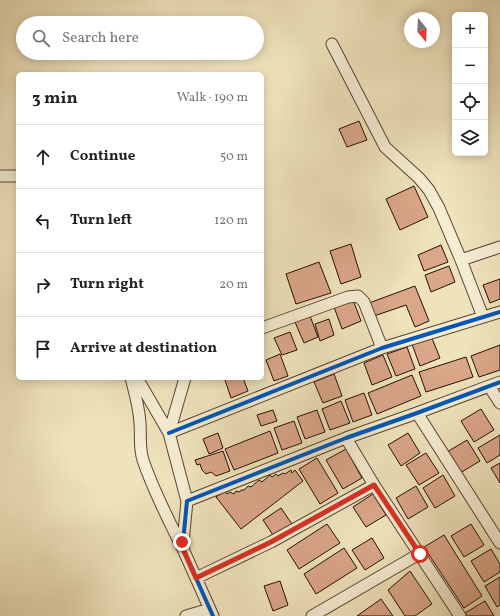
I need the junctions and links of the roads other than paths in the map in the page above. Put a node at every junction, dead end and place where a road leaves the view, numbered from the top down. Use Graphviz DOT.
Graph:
graph roads {
  1 [pos="332,44"];
  2 [pos="0,176"];
  3 [pos="16,176"];
  4 [pos="500,247"];
  5 [pos="461,260"];
  6 [pos="500,312"];
  7 [pos="483,317"];
  8 [pos="264,327"];
  9 [pos="382,348"];
  10 [pos="132,380"];
  11 [pos="138,380"];
  12 [pos="184,380"];
  13 [pos="500,382"];
  14 [pos="489,386"];
  15 [pos="500,403"];
  16 [pos="417,413"];
  17 [pos="169,433"];
  18 [pos="346,438"];
  19 [pos="374,485"];
  20 [pos="187,501"];
  21 [pos="500,543"];
  22 [pos="183,549"];
  23 [pos="420,554"];
  24 [pos="196,578"];
  25 [pos="212,612"];
  26 [pos="186,616"];
  27 [pos="313,616"];
  28 [pos="460,616"];
  1 -- 5 [label="street"];
  2 -- 3 [label="street"];
  4 -- 5 [label="street"];
  5 -- 7 [label="street"];
  6 -- 7 [label="street"];
  7 -- 9 [label="street"];
  8 -- 9 [label="street"];
  9 -- 17 [label="street"];
  10 -- 22 [label="street"];
  11 -- 17 [label="street"];
  12 -- 17 [label="street"];
  13 -- 14 [label="street"];
  14 -- 15 [label="street"];
  14 -- 16 [label="street"];
  16 -- 18 [label="street"];
  16 -- 21 [label="street"];
  17 -- 20 [label="street"];
  18 -- 19 [label="street"];
  18 -- 20 [label="street"];
  19 -- 23 [label="street"];
  19 -- 24 [label="street"];
  20 -- 22 [label="street"];
  22 -- 24 [label="street"];
  23 -- 27 [label="street"];
  23 -- 28 [label="street"];
  24 -- 25 [label="street"];
  25 -- 26 [label="street"];
}
